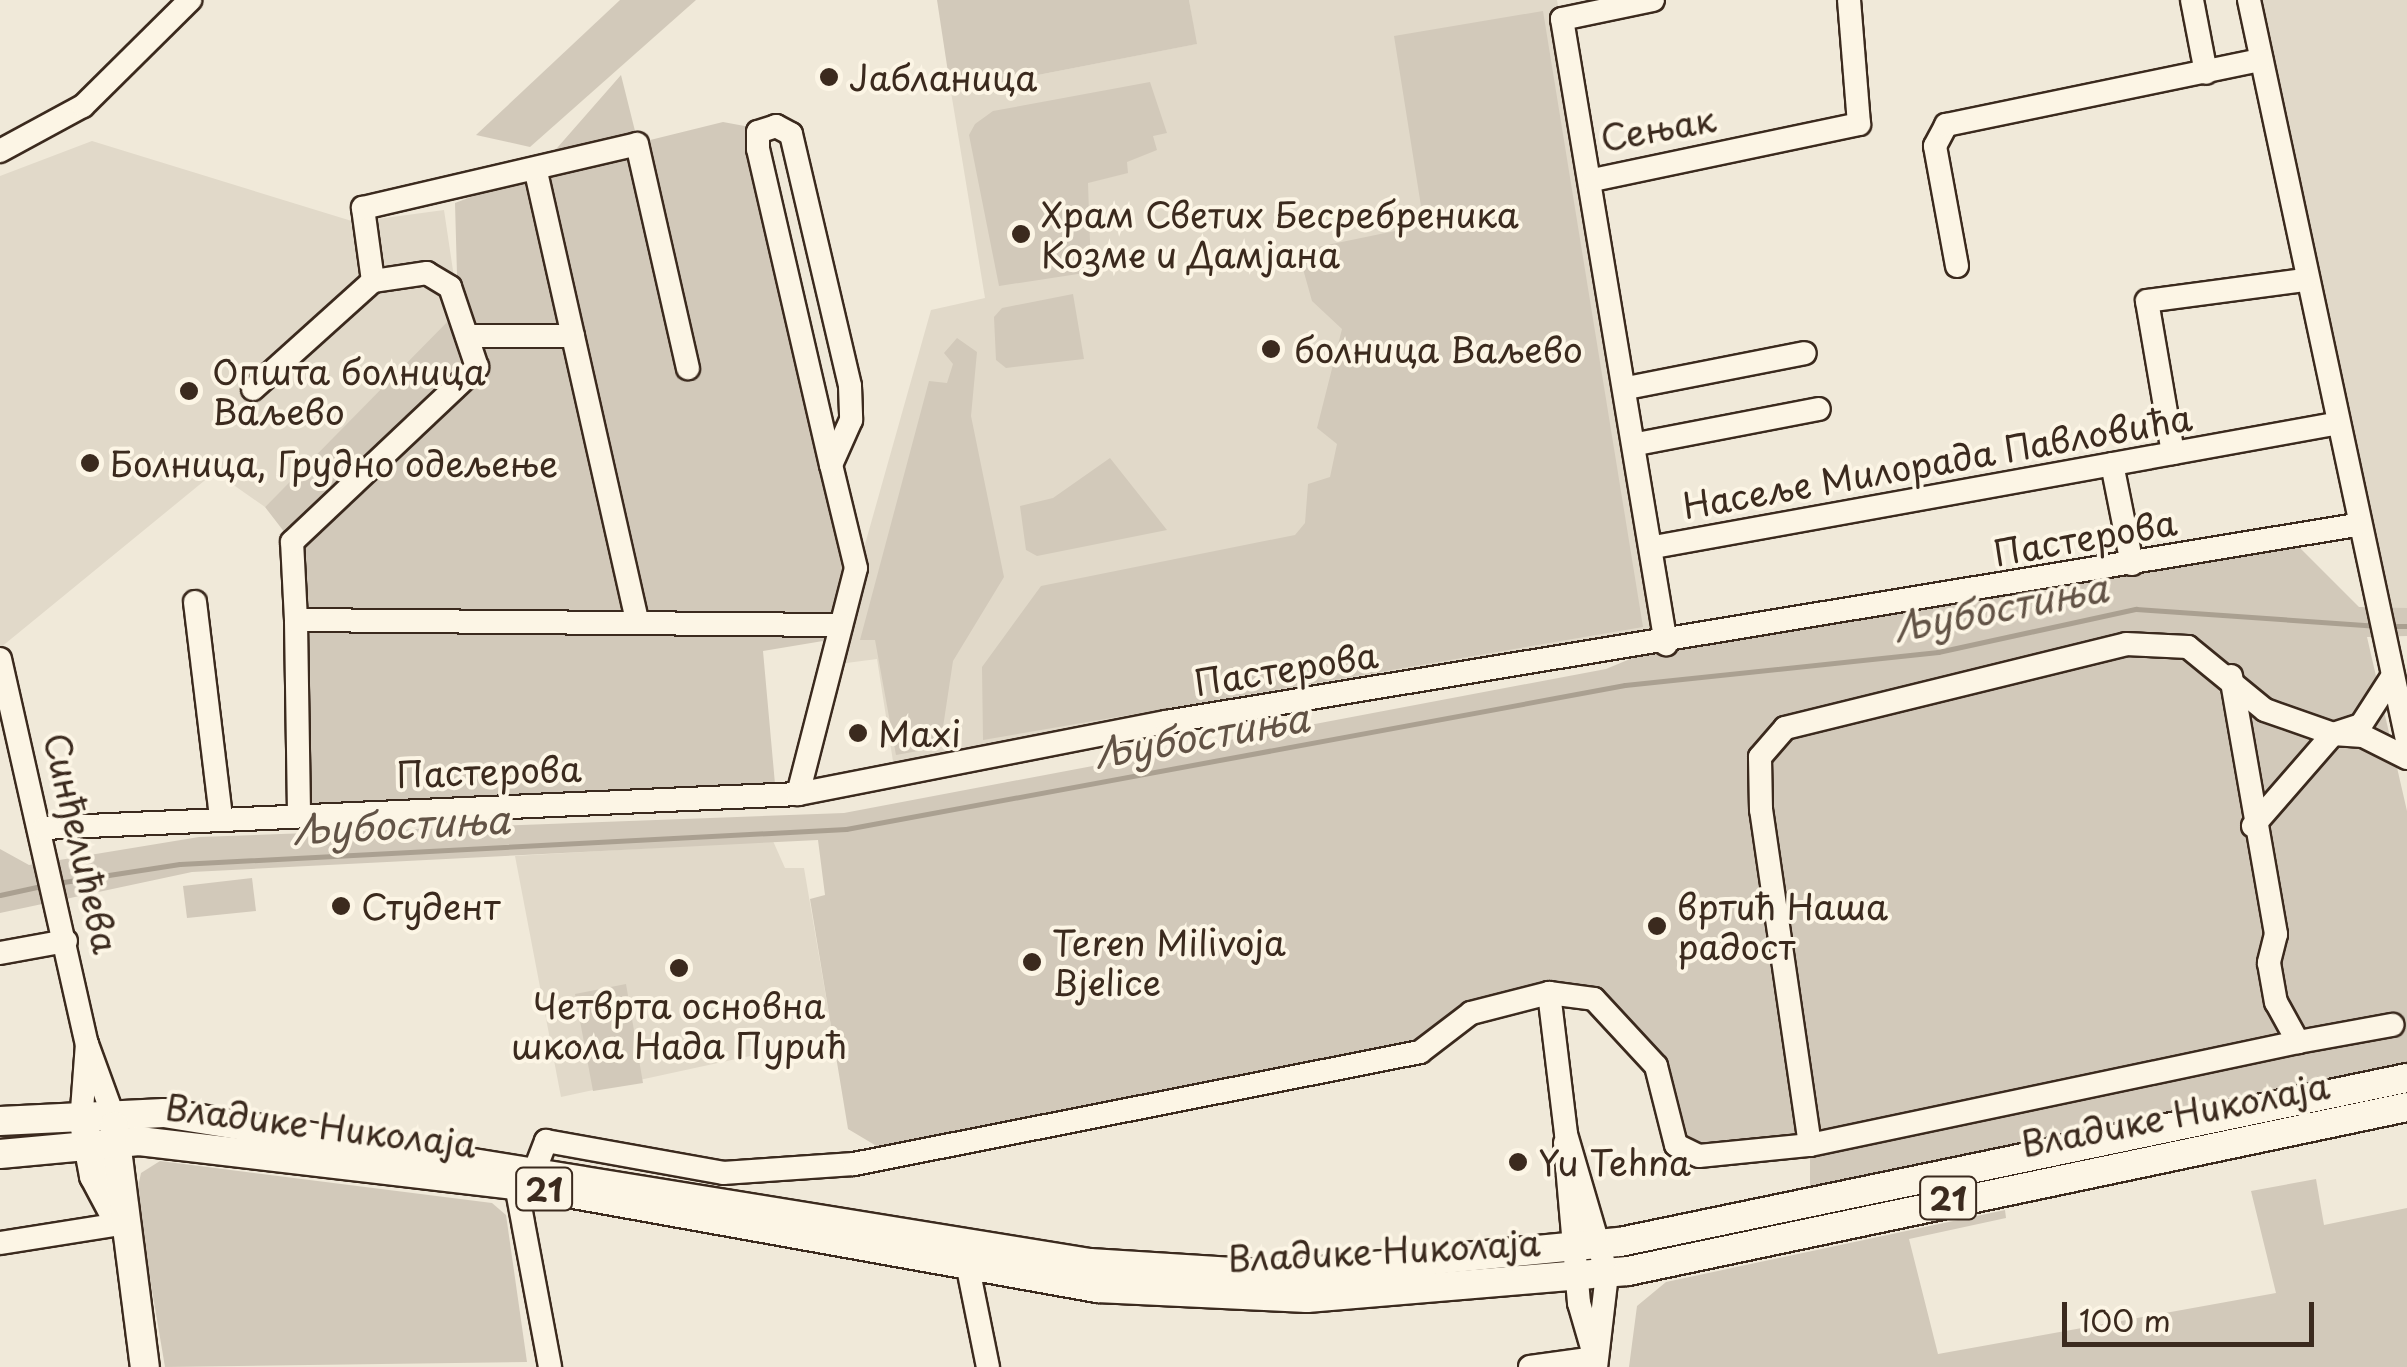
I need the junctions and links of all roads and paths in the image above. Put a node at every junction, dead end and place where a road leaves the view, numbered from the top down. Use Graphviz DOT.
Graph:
graph roads {
  1 [pos="190,0"];
  2 [pos="1653,0"];
  3 [pos="1849,0"];
  4 [pos="2192,0"];
  5 [pos="2249,0"];
  6 [pos="2261,60"];
  7 [pos="2206,73"];
  8 [pos="0,150"];
  9 [pos="536,172"];
  10 [pos="1593,180"];
  11 [pos="1957,266"];
  12 [pos="2306,280"];
  13 [pos="373,281"];
  14 [pos="466,336"];
  15 [pos="573,336"];
  16 [pos="1806,354"];
  17 [pos="688,368"];
  18 [pos="1627,388"];
  19 [pos="254,389"];
  20 [pos="1819,410"];
  21 [pos="2334,424"];
  22 [pos="1636,444"];
  23 [pos="2173,454"];
  24 [pos="2112,464"];
  25 [pos="831,465"];
  26 [pos="2356,525"];
  27 [pos="1654,548"];
  28 [pos="2132,564"];
  29 [pos="196,602"];
  30 [pos="296,620"];
  31 [pos="637,620"];
  32 [pos="841,626"];
  33 [pos="1666,644"];
  34 [pos="0,660"];
  35 [pos="2231,676"];
  36 [pos="2392,677"];
  37 [pos="2333,734"];
  38 [pos="2407,740"];
  39 [pos="2407,758"];
  40 [pos="798,794"];
  41 [pos="300,813"];
  42 [pos="221,818"];
  43 [pos="2253,826"];
  44 [pos="44,828"];
  45 [pos="66,941"];
  46 [pos="0,952"];
  47 [pos="1549,993"];
  48 [pos="2392,1024"];
  49 [pos="2298,1042"];
  50 [pos="87,1044"];
  51 [pos="2407,1078"];
  52 [pos="2407,1107"];
  53 [pos="82,1110"];
  54 [pos="112,1110"];
  55 [pos="0,1121"];
  56 [pos="86,1142"];
  57 [pos="116,1142"];
  58 [pos="1810,1145"];
  59 [pos="0,1154"];
  60 [pos="533,1164"];
  61 [pos="120,1224"];
  62 [pos="0,1243"];
  63 [pos="1587,1247"];
  64 [pos="968,1268"];
  65 [pos="1606,1274"];
  66 [pos="1578,1278"];
  67 [pos="1596,1362"];
  68 [pos="145,1367"];
  69 [pos="550,1367"];
  70 [pos="988,1367"];
  71 [pos="1530,1367"];
  1 -- 8 [label="street"];
  2 -- 10 [label="street, Сењак"];
  3 -- 10 [label="street, Сењак"];
  4 -- 7 [label="street"];
  5 -- 6 [label="street"];
  6 -- 7 [label="street"];
  6 -- 12 [label="street"];
  7 -- 11 [label="street"];
  9 -- 13 [label="street"];
  9 -- 15 [label="street"];
  9 -- 17 [label="street"];
  10 -- 18 [label="street, Насеље Милорада Павловића"];
  12 -- 21 [label="street"];
  12 -- 23 [label="street"];
  13 -- 14 [label="street"];
  13 -- 19 [label="street"];
  14 -- 15 [label="street"];
  14 -- 30 [label="street"];
  15 -- 31 [label="street"];
  16 -- 18 [label="street"];
  18 -- 22 [label="street, Насеље Милорада Павловића"];
  20 -- 22 [label="street"];
  21 -- 23 [label="street, Насеље Милорада Павловића"];
  21 -- 26 [label="street"];
  22 -- 27 [label="street, Насеље Милорада Павловића"];
  23 -- 24 [label="street, Насеље Милорада Павловића"];
  24 -- 27 [label="street, Насеље Милорада Павловића"];
  24 -- 28 [label="street"];
  25 -- 25 [label="street"];
  25 -- 32 [label="street"];
  26 -- 28 [label="street, Пастерова"];
  26 -- 36 [label="street"];
  27 -- 33 [label="street"];
  28 -- 33 [label="street, Пастерова"];
  29 -- 42 [label="street"];
  30 -- 31 [label="street"];
  30 -- 41 [label="street"];
  31 -- 32 [label="street"];
  32 -- 40 [label="street"];
  33 -- 40 [label="street, Пастерова"];
  34 -- 44 [label="street, Синђелићева"];
  35 -- 37 [label="street"];
  35 -- 43 [label="street"];
  35 -- 58 [label="street"];
  36 -- 37 [label="street"];
  36 -- 38 [label="street"];
  37 -- 39 [label="street"];
  37 -- 43 [label="street"];
  40 -- 41 [label="street, Пастерова"];
  41 -- 42 [label="street, Пастерова"];
  42 -- 44 [label="street, Пастерова"];
  43 -- 49 [label="street"];
  44 -- 45 [label="street, Синђелићева"];
  45 -- 46 [label="street"];
  45 -- 50 [label="street, Синђелићева"];
  47 -- 58 [label="street"];
  47 -- 60 [label="street"];
  47 -- 63 [label="street"];
  48 -- 49 [label="street"];
  49 -- 58 [label="street"];
  50 -- 53 [label="street, Синђелићева"];
  50 -- 54 [label="street, Синђелићева"];
  51 -- 63 [label="main road, Владике Николаја / 21"];
  52 -- 65 [label="main road, Владике Николаја / 21"];
  53 -- 54 [label="main road, Владике Николаја / 21"];
  53 -- 55 [label="main road, 21"];
  53 -- 56 [label="main road, Синђелићева"];
  54 -- 57 [label="main road, Синђелићева"];
  54 -- 60 [label="main road, Владике Николаја / 21"];
  56 -- 57 [label="main road, Владике Николаја / 21"];
  56 -- 59 [label="main road, Владике Николаја / 21"];
  56 -- 61 [label="main road, Синђелићева"];
  57 -- 60 [label="main road, Владике Николаја / 21"];
  57 -- 61 [label="main road, Синђелићева"];
  60 -- 63 [label="main road, Владике Николаја / 21"];
  60 -- 64 [label="main road, Владике Николаја / 21"];
  60 -- 69 [label="street"];
  61 -- 62 [label="street"];
  61 -- 68 [label="main road, Синђелићева"];
  63 -- 65 [label="street"];
  63 -- 66 [label="street"];
  64 -- 66 [label="main road, Владике Николаја / 21"];
  64 -- 70 [label="street"];
  65 -- 66 [label="main road, Владике Николаја / 21"];
  65 -- 67 [label="street"];
  66 -- 67 [label="street"];
  67 -- 71 [label="street"];
}
